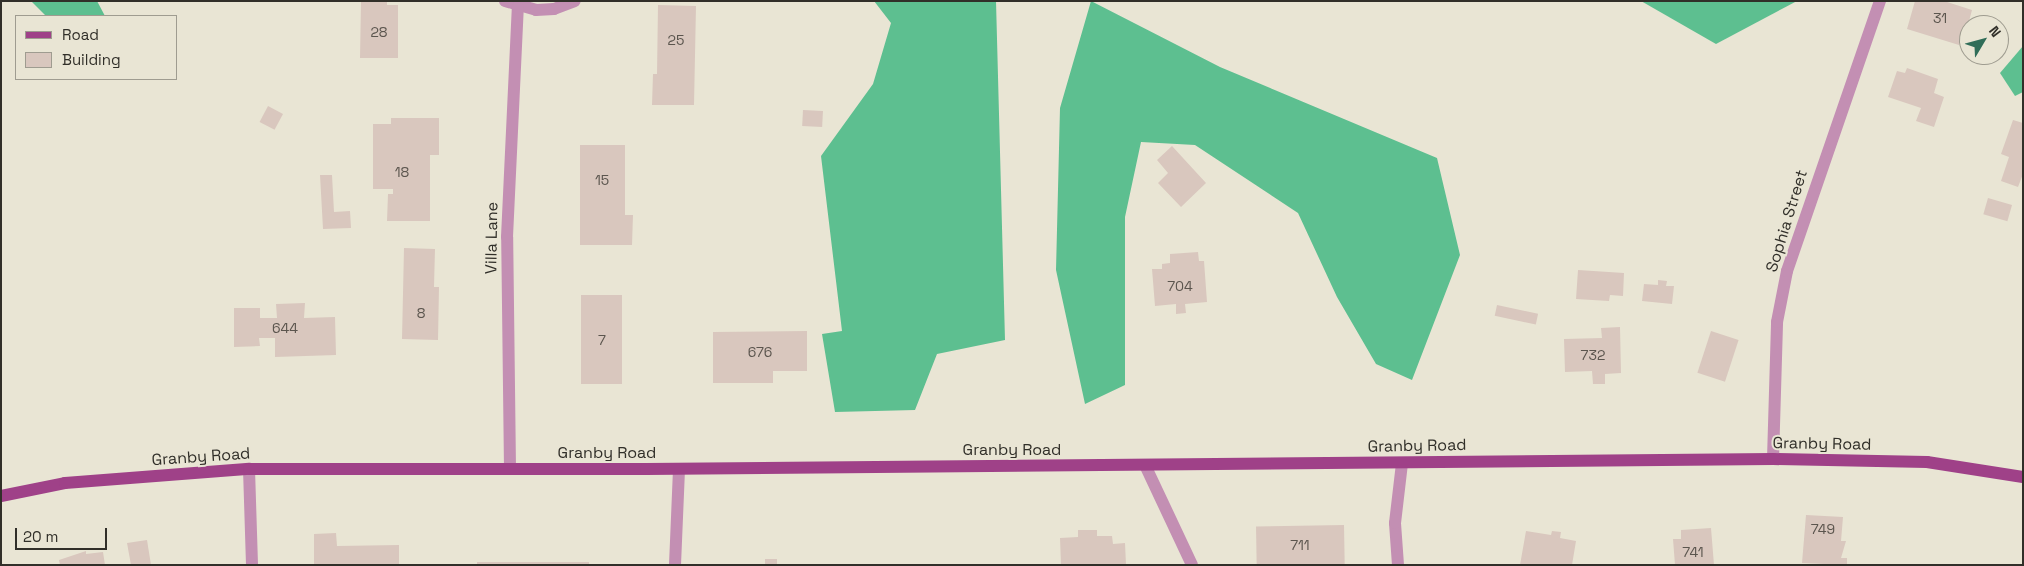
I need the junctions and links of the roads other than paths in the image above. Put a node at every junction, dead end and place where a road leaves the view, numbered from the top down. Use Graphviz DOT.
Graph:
graph roads {
  1 [pos="505,1"];
  2 [pos="575,1"];
  3 [pos="1880,1"];
  4 [pos="518,7"];
  5 [pos="1773,459"];
  6 [pos="1402,462"];
  7 [pos="1145,465"];
  8 [pos="249,469"];
  9 [pos="510,469"];
  10 [pos="680,469"];
  11 [pos="2023,477"];
  12 [pos="1,496"];
  13 [pos="252,565"];
  14 [pos="675,565"];
  15 [pos="1192,565"];
  16 [pos="1398,565"];
  1 -- 4 [label="street"];
  2 -- 4 [label="street"];
  3 -- 5 [label="street, Sophia Street"];
  4 -- 9 [label="street, Villa Lane"];
  5 -- 6 [label="main road, Granby Road"];
  5 -- 11 [label="main road, Granby Road"];
  6 -- 7 [label="main road, Granby Road"];
  6 -- 16 [label="street"];
  7 -- 10 [label="main road, Granby Road"];
  7 -- 15 [label="street"];
  8 -- 9 [label="main road, Granby Road"];
  8 -- 12 [label="main road, Granby Road"];
  8 -- 13 [label="street"];
  9 -- 10 [label="main road, Granby Road"];
  10 -- 14 [label="street"];
}
